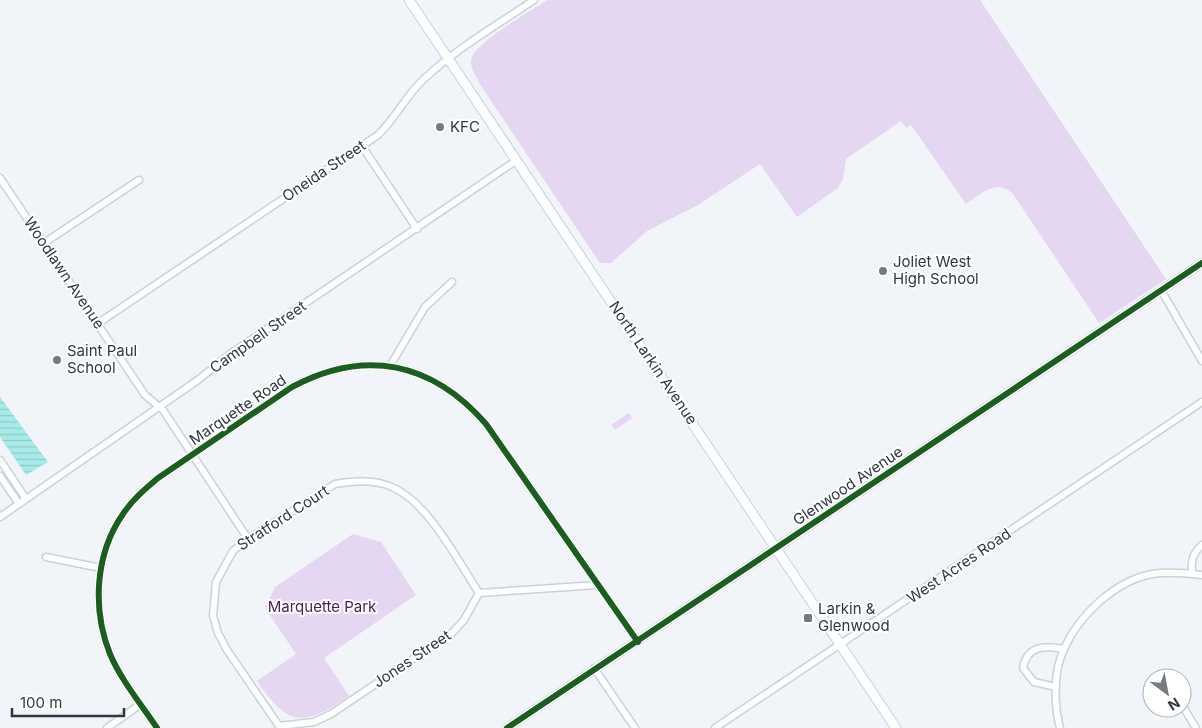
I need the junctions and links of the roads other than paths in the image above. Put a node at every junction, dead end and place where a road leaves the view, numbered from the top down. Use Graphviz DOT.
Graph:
graph roads {
  1 [pos="408,0"];
  2 [pos="534,0"];
  3 [pos="449,59"];
  4 [pos="362,146"];
  5 [pos="517,160"];
  6 [pos="0,178"];
  7 [pos="139,180"];
  8 [pos="416,229"];
  9 [pos="44,243"];
  10 [pos="1202,263"];
  11 [pos="452,282"];
  12 [pos="1162,290"];
  13 [pos="97,324"];
  14 [pos="1202,361"];
  15 [pos="390,366"];
  16 [pos="1202,402"];
  17 [pos="158,406"];
  18 [pos="194,456"];
  19 [pos="0,460"];
  20 [pos="0,476"];
  21 [pos="26,499"];
  22 [pos="19,504"];
  23 [pos="0,517"];
  24 [pos="248,539"];
  25 [pos="1202,545"];
  26 [pos="777,548"];
  27 [pos="46,557"];
  28 [pos="101,568"];
  29 [pos="1192,574"];
  30 [pos="1202,575"];
  31 [pos="597,585"];
  32 [pos="479,593"];
  33 [pos="638,642"];
  34 [pos="841,646"];
  35 [pos="1064,649"];
  36 [pos="594,668"];
  37 [pos="1056,687"];
  38 [pos="141,704"];
  39 [pos="279,727"];
  40 [pos="107,728"];
  41 [pos="157,728"];
  42 [pos="507,728"];
  43 [pos="635,728"];
  44 [pos="714,728"];
  45 [pos="896,728"];
  46 [pos="1060,728"];
  1 -- 3 [label="main road, North Larkin Avenue"];
  2 -- 3 [label="street, Oneida Street"];
  3 -- 4 [label="street, Oneida Street"];
  3 -- 5 [label="main road, North Larkin Avenue"];
  4 -- 8 [label="street"];
  4 -- 13 [label="street, Oneida Street"];
  5 -- 8 [label="street, Campbell Street"];
  5 -- 26 [label="main road, North Larkin Avenue"];
  6 -- 9 [label="street, Woodlawn Avenue"];
  7 -- 9 [label="street"];
  8 -- 17 [label="street, Campbell Street"];
  9 -- 13 [label="street, Woodlawn Avenue"];
  10 -- 12 [label="street, Glenwood Avenue"];
  11 -- 15 [label="street"];
  12 -- 14 [label="street"];
  12 -- 26 [label="street, Glenwood Avenue"];
  13 -- 17 [label="street, Woodlawn Avenue"];
  15 -- 18 [label="street, Marquette Road"];
  15 -- 31 [label="street, Marquette Road"];
  16 -- 34 [label="street, West Acres Road"];
  17 -- 18 [label="street, Woodlawn Avenue"];
  17 -- 21 [label="street, Campbell Street"];
  18 -- 24 [label="street, Woodlawn Avenue"];
  18 -- 28 [label="street, Marquette Road"];
  19 -- 21 [label="street"];
  20 -- 22 [label="street"];
  21 -- 22 [label="street, Campbell Street"];
  22 -- 23 [label="street, Campbell Street"];
  24 -- 32 [label="street, Stratford Court"];
  24 -- 39 [label="street, Stratford Court"];
  25 -- 29 [label="street"];
  26 -- 33 [label="street, Glenwood Avenue"];
  26 -- 34 [label="main road, North Larkin Avenue"];
  27 -- 28 [label="street"];
  28 -- 38 [label="street, Marquette Road"];
  29 -- 30 [label="street"];
  29 -- 35 [label="street"];
  31 -- 32 [label="street"];
  31 -- 33 [label="street, Marquette Road"];
  32 -- 39 [label="street, Jones Street"];
  33 -- 36 [label="street, Glenwood Avenue"];
  34 -- 44 [label="street, West Acres Road"];
  34 -- 45 [label="main road, North Larkin Avenue"];
  35 -- 37 [label="street"];
  35 -- 37 [label="street"];
  36 -- 42 [label="street, Glenwood Avenue"];
  36 -- 43 [label="street"];
  37 -- 46 [label="street"];
  38 -- 40 [label="street"];
  38 -- 41 [label="street, Marquette Road"];
}
